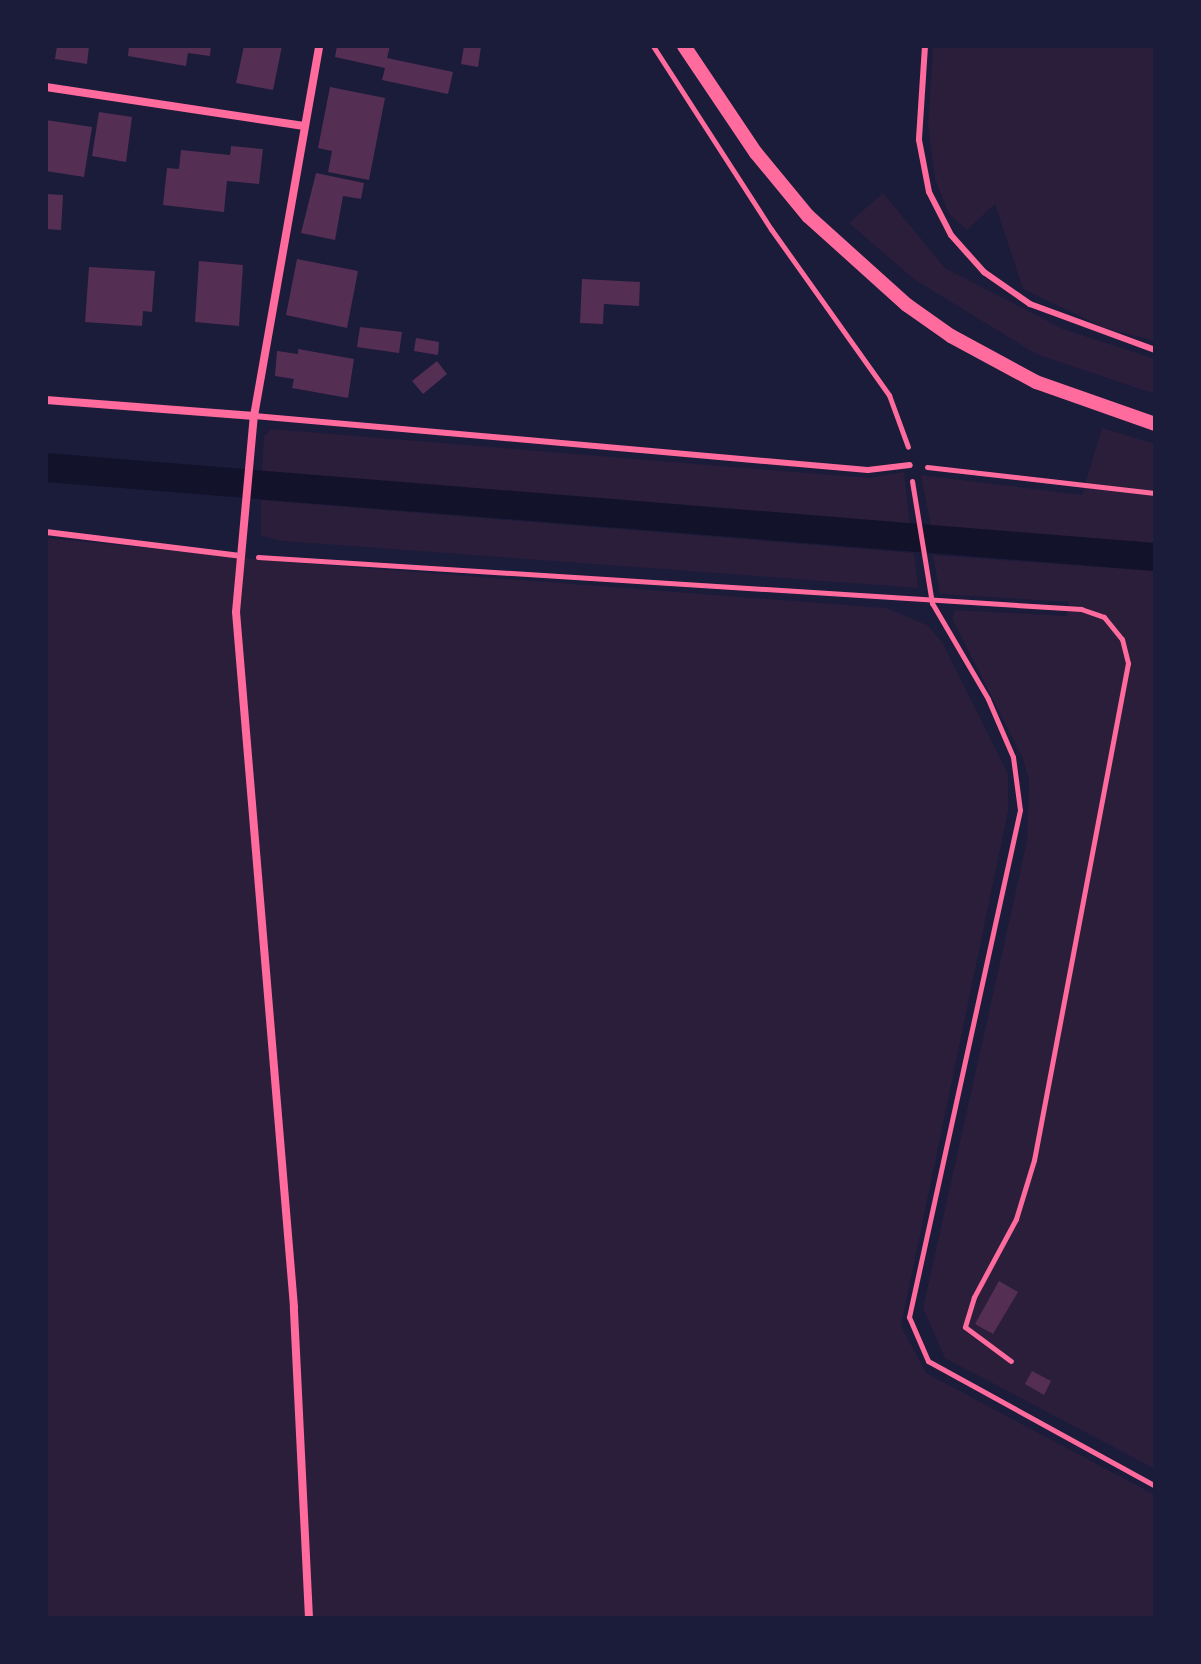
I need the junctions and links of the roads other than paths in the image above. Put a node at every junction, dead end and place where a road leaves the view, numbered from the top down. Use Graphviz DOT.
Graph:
graph roads {
  1 [pos="319,46"];
  2 [pos="684,46"];
  3 [pos="925,46"];
  4 [pos="46,87"];
  5 [pos="304,126"];
  6 [pos="1155,350"];
  7 [pos="46,400"];
  8 [pos="254,416"];
  9 [pos="1155,424"];
  10 [pos="910,465"];
  11 [pos="46,532"];
  12 [pos="241,556"];
  13 [pos="309,1618"];
  1 -- 5 [label="street"];
  2 -- 9 [label="street"];
  3 -- 6 [label="lane"];
  4 -- 5 [label="street"];
  5 -- 8 [label="street"];
  7 -- 8 [label="street"];
  8 -- 10 [label="lane"];
  8 -- 12 [label="street"];
  11 -- 12 [label="lane"];
  12 -- 13 [label="street"];
}
